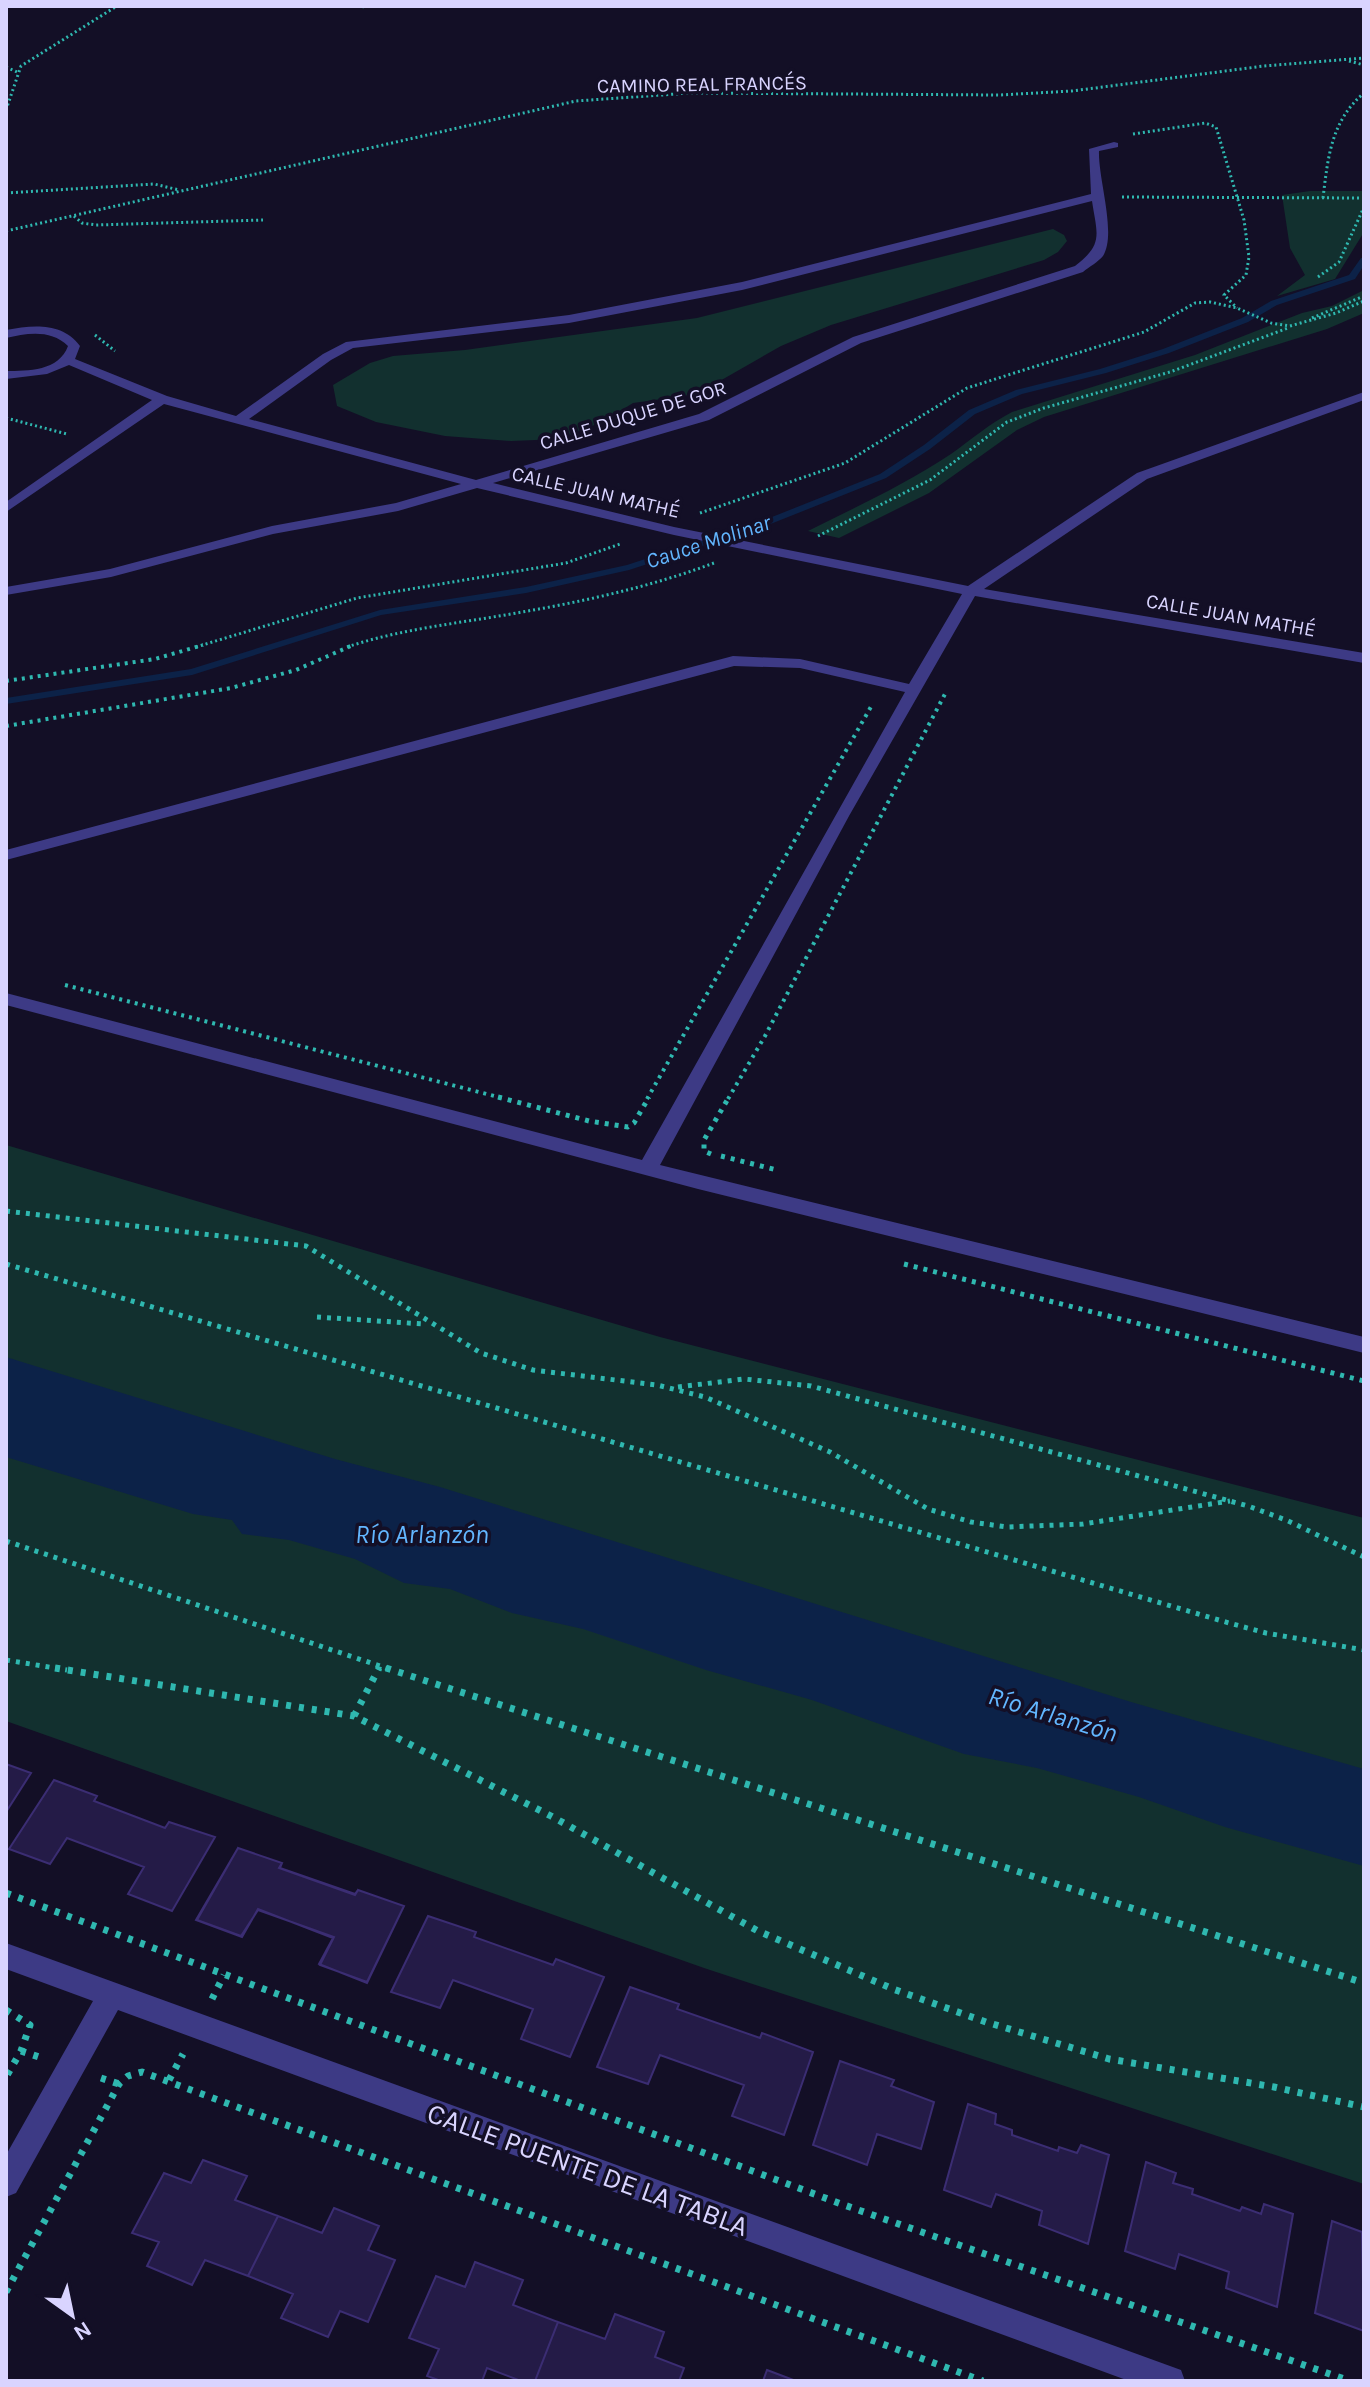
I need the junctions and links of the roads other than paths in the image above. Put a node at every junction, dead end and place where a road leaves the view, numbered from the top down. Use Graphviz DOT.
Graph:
graph roads {
  1 [pos="1114,145"];
  2 [pos="1097,196"];
  3 [pos="6,334"];
  4 [pos="67,360"];
  5 [pos="6,375"];
  6 [pos="1364,396"];
  7 [pos="162,399"];
  8 [pos="239,420"];
  9 [pos="476,484"];
  10 [pos="6,508"];
  11 [pos="6,591"];
  12 [pos="971,591"];
  13 [pos="1364,658"];
  14 [pos="914,690"];
  15 [pos="6,855"];
  16 [pos="6,999"];
  17 [pos="648,1168"];
  18 [pos="1364,1345"];
  19 [pos="6,1956"];
  20 [pos="111,1995"];
  21 [pos="6,2183"];
  22 [pos="1170,2381"];
  1 -- 2 [label="street, CALLE DUQUE DE GOR"];
  2 -- 8 [label="street"];
  2 -- 9 [label="street, CALLE DUQUE DE GOR"];
  3 -- 4 [label="street"];
  4 -- 5 [label="street"];
  4 -- 7 [label="street, CALLE JUAN MATHÉ"];
  6 -- 12 [label="street"];
  7 -- 8 [label="street, CALLE JUAN MATHÉ"];
  7 -- 10 [label="street"];
  8 -- 9 [label="street, CALLE JUAN MATHÉ"];
  9 -- 11 [label="street, CALLE DUQUE DE GOR"];
  9 -- 12 [label="street, CALLE JUAN MATHÉ"];
  12 -- 13 [label="street, CALLE JUAN MATHÉ"];
  12 -- 14 [label="street"];
  14 -- 15 [label="street"];
  14 -- 17 [label="street"];
  16 -- 17 [label="street"];
  17 -- 18 [label="street"];
  19 -- 20 [label="street, CALLE PUENTE DE LA TABLA"];
  20 -- 21 [label="street"];
  20 -- 22 [label="street, CALLE PUENTE DE LA TABLA"];
}
